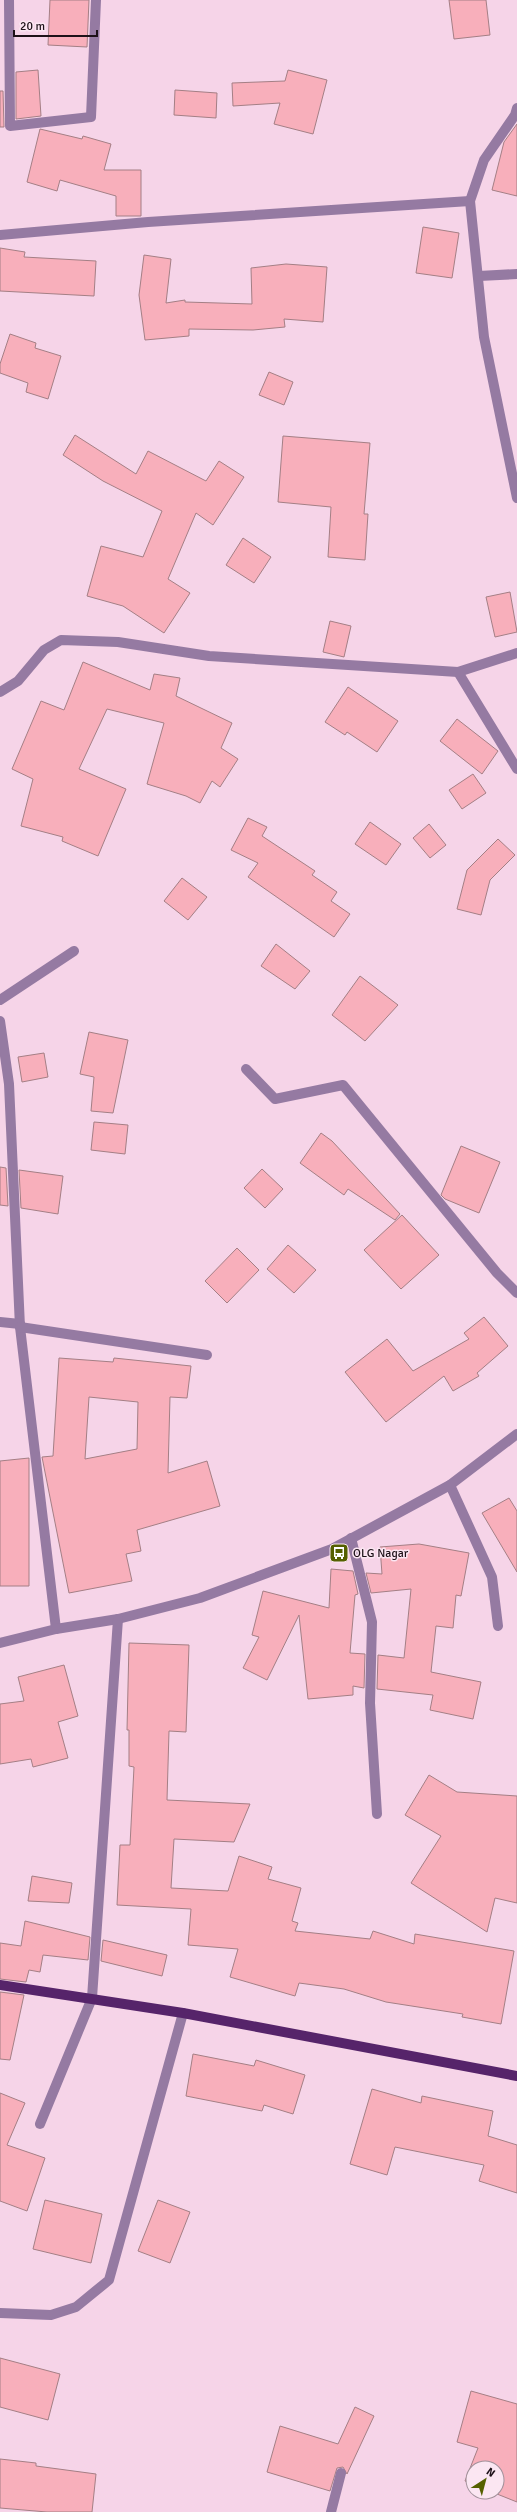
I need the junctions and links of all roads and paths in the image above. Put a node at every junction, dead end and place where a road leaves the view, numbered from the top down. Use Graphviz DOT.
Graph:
graph roads {
  1 [pos="9,0"];
  2 [pos="96,0"];
  3 [pos="517,108"];
  4 [pos="470,201"];
  5 [pos="0,235"];
  6 [pos="517,274"];
  7 [pos="479,276"];
  8 [pos="517,498"];
  9 [pos="517,653"];
  10 [pos="458,672"];
  11 [pos="0,692"];
  12 [pos="517,769"];
  13 [pos="74,951"];
  14 [pos="0,1000"];
  15 [pos="0,1021"];
  16 [pos="246,1069"];
  17 [pos="4,1084"];
  18 [pos="517,1292"];
  19 [pos="0,1322"];
  20 [pos="20,1325"];
  21 [pos="208,1355"];
  22 [pos="517,1434"];
  23 [pos="450,1485"];
  24 [pos="351,1538"];
  25 [pos="118,1619"];
  26 [pos="498,1626"];
  27 [pos="56,1629"];
  28 [pos="0,1643"];
  29 [pos="377,1814"];
  30 [pos="0,1985"];
  31 [pos="92,1998"];
  32 [pos="183,2013"];
  33 [pos="517,2076"];
  34 [pos="40,2124"];
  35 [pos="0,2313"];
  36 [pos="341,2474"];
  37 [pos="330,2512"];
  1 -- 2 [label="street"];
  3 -- 4 [label="street"];
  4 -- 5 [label="street"];
  4 -- 7 [label="street"];
  6 -- 7 [label="street"];
  7 -- 8 [label="street"];
  9 -- 10 [label="street"];
  10 -- 11 [label="street"];
  10 -- 12 [label="street"];
  13 -- 14 [label="street"];
  15 -- 17 [label="street"];
  16 -- 18 [label="street"];
  17 -- 20 [label="street"];
  19 -- 20 [label="street"];
  20 -- 21 [label="street"];
  20 -- 27 [label="street"];
  22 -- 23 [label="street"];
  23 -- 24 [label="street"];
  23 -- 26 [label="street"];
  24 -- 25 [label="street"];
  24 -- 29 [label="street"];
  25 -- 27 [label="street"];
  25 -- 31 [label="street"];
  27 -- 28 [label="street"];
  30 -- 31 [label="main road"];
  31 -- 32 [label="main road"];
  31 -- 34 [label="street"];
  32 -- 33 [label="main road"];
  32 -- 35 [label="street"];
  36 -- 37 [label="street"];
}
